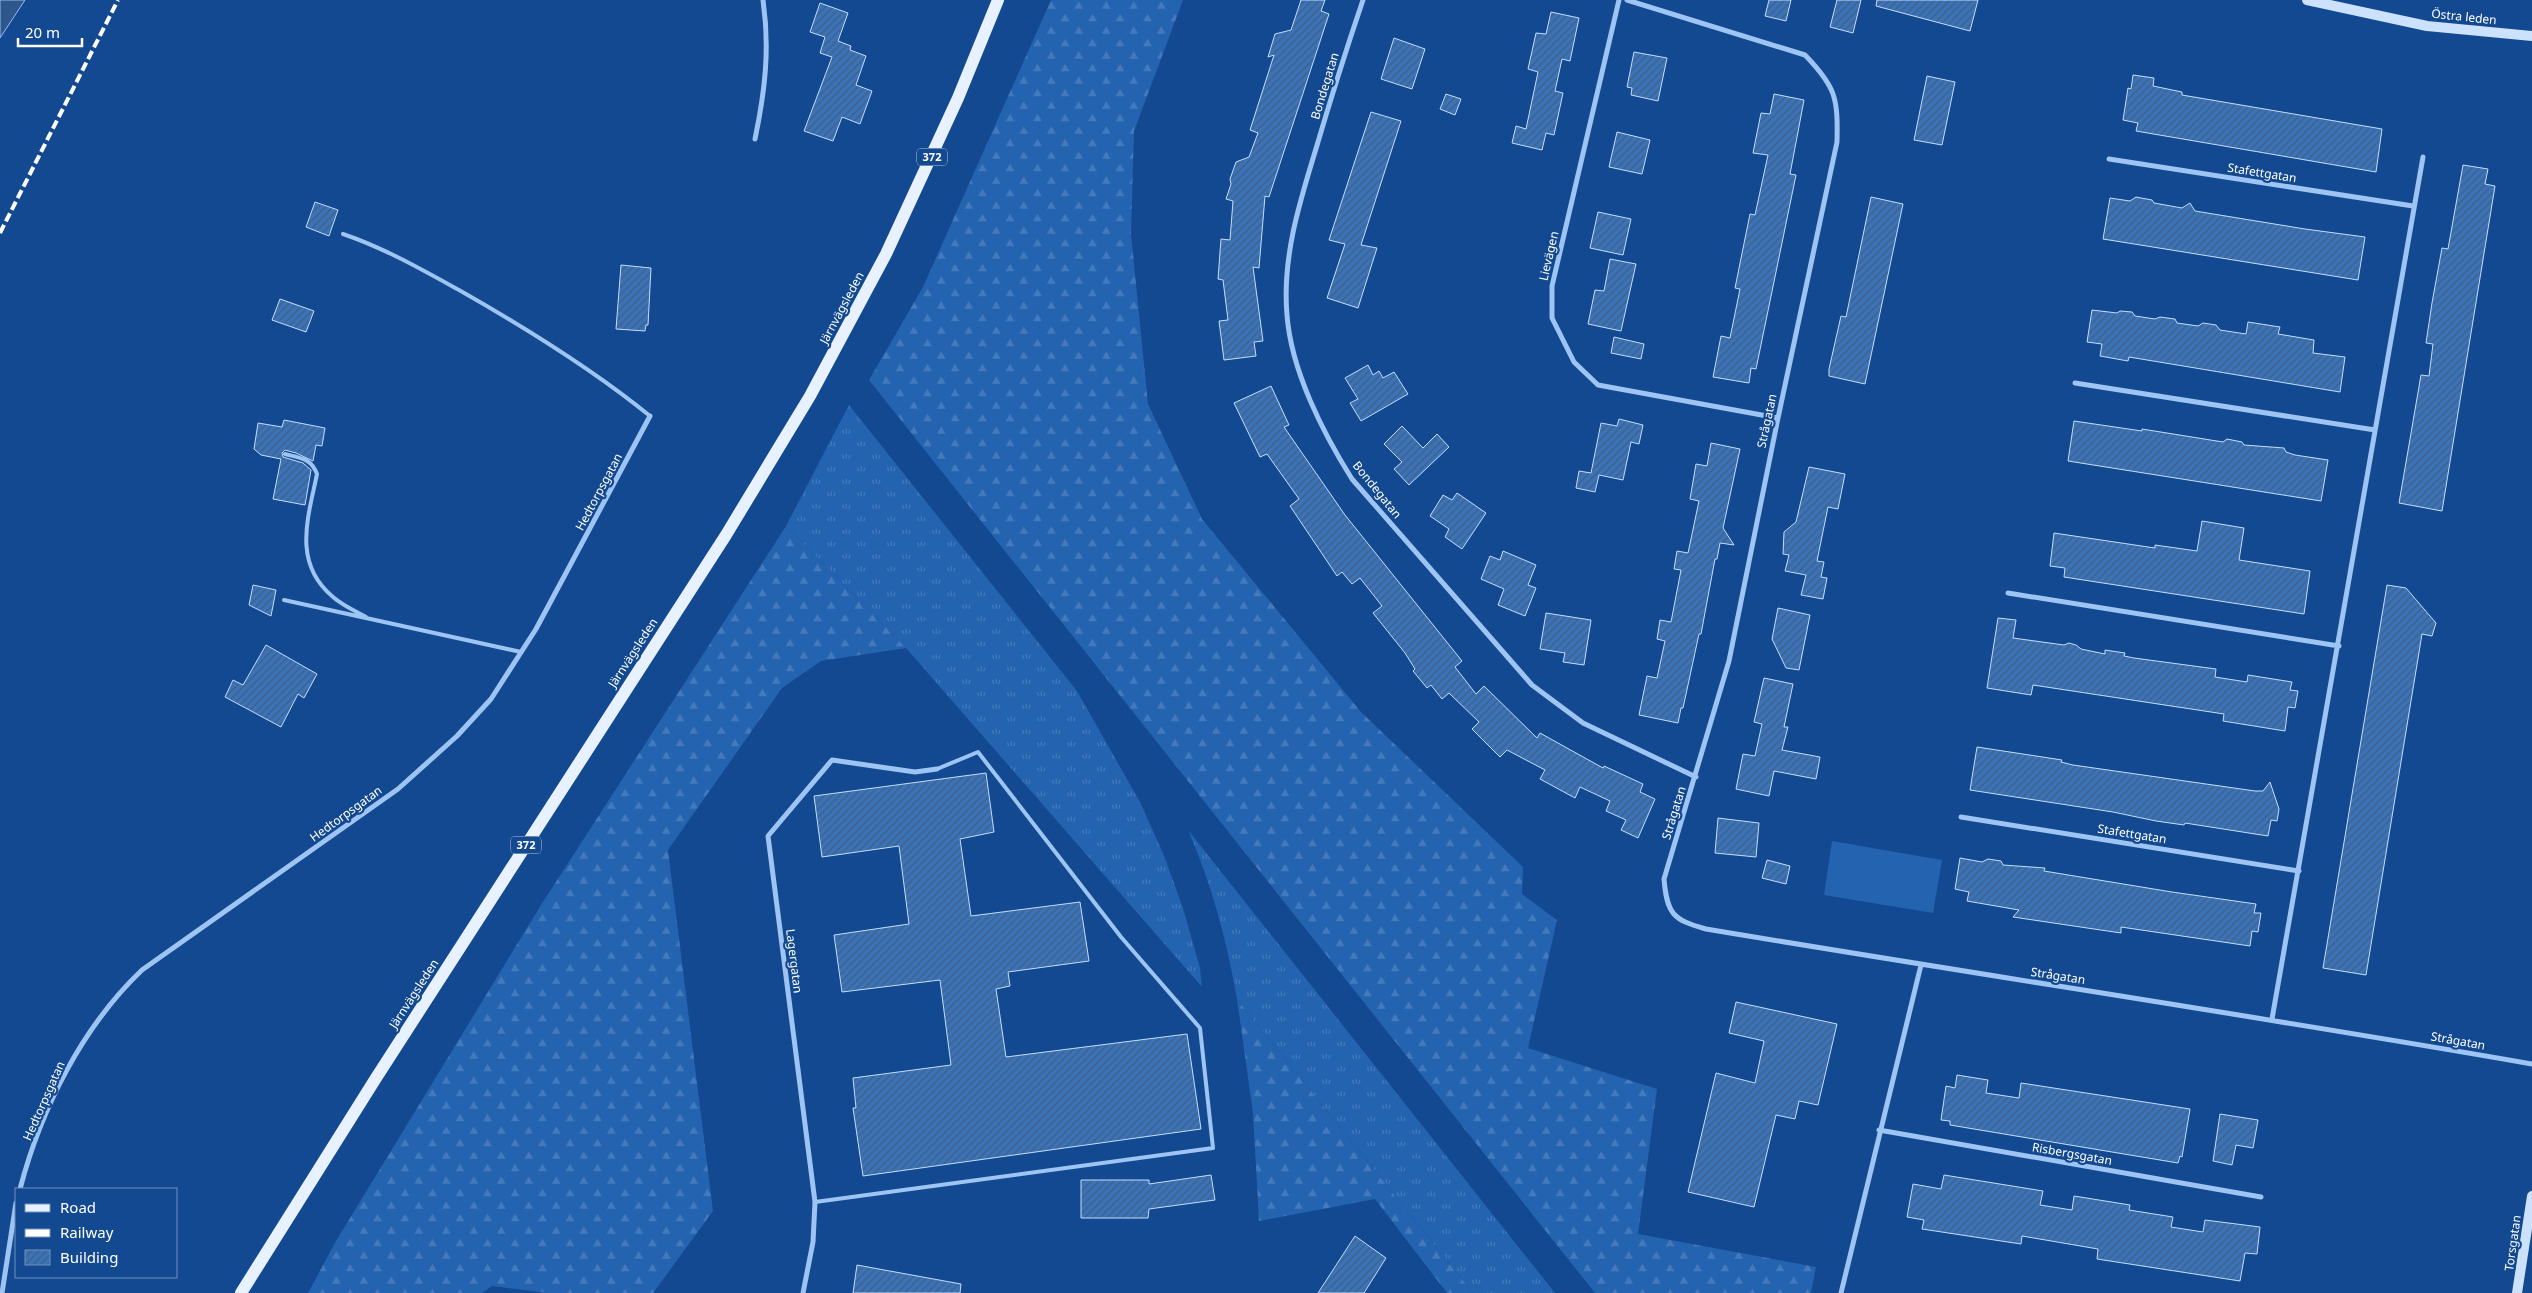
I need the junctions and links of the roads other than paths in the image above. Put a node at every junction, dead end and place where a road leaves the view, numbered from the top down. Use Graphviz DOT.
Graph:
graph roads {
  1 [pos="762,0"];
  2 [pos="998,0"];
  3 [pos="1363,0"];
  4 [pos="1619,0"];
  5 [pos="1627,0"];
  6 [pos="2307,0"];
  7 [pos="2532,36"];
  8 [pos="755,139"];
  9 [pos="2423,157"];
  10 [pos="2109,159"];
  11 [pos="2413,206"];
  12 [pos="343,234"];
  13 [pos="2075,383"];
  14 [pos="650,416"];
  15 [pos="1778,418"];
  16 [pos="2375,430"];
  17 [pos="285,454"];
  18 [pos="2008,593"];
  19 [pos="284,600"];
  20 [pos="370,619"];
  21 [pos="2338,646"];
  22 [pos="521,652"];
  23 [pos="937,769"];
  24 [pos="1696,777"];
  25 [pos="1961,817"];
  26 [pos="2299,871"];
  27 [pos="1921,965"];
  28 [pos="2272,1019"];
  29 [pos="2532,1064"];
  30 [pos="1879,1130"];
  31 [pos="20,1188"];
  32 [pos="2532,1196"];
  33 [pos="2261,1197"];
  34 [pos="815,1202"];
  35 [pos="15,1210"];
  36 [pos="2,1293"];
  37 [pos="241,1293"];
  38 [pos="803,1293"];
  39 [pos="1841,1293"];
  40 [pos="2517,1293"];
  1 -- 8 [label="street"];
  2 -- 37 [label="main road, Järnvägsleden / 372"];
  3 -- 24 [label="street, Bondegatan"];
  4 -- 15 [label="street, Lievägen"];
  5 -- 15 [label="street, Strågatan"];
  6 -- 7 [label="street, Östra leden"];
  9 -- 11 [label="street"];
  10 -- 11 [label="street, Stafettgatan"];
  11 -- 16 [label="street"];
  12 -- 14 [label="lane"];
  13 -- 16 [label="street"];
  14 -- 22 [label="street, Hedtorpsgatan"];
  15 -- 24 [label="street, Strågatan"];
  16 -- 21 [label="street"];
  17 -- 20 [label="lane"];
  18 -- 21 [label="street"];
  19 -- 20 [label="lane"];
  20 -- 22 [label="lane"];
  21 -- 26 [label="street"];
  22 -- 31 [label="street, Hedtorpsgatan"];
  23 -- 34 [label="street, Lagergatan"];
  23 -- 34 [label="lane"];
  24 -- 27 [label="street, Strågatan"];
  25 -- 26 [label="street, Stafettgatan"];
  26 -- 28 [label="street"];
  27 -- 28 [label="street, Strågatan"];
  27 -- 30 [label="street"];
  28 -- 29 [label="street, Strågatan"];
  30 -- 33 [label="street, Risbergsgatan"];
  30 -- 39 [label="street"];
  32 -- 40 [label="street, Torsgatan"];
  34 -- 38 [label="street, Lagergatan"];
  35 -- 36 [label="street"];
}
